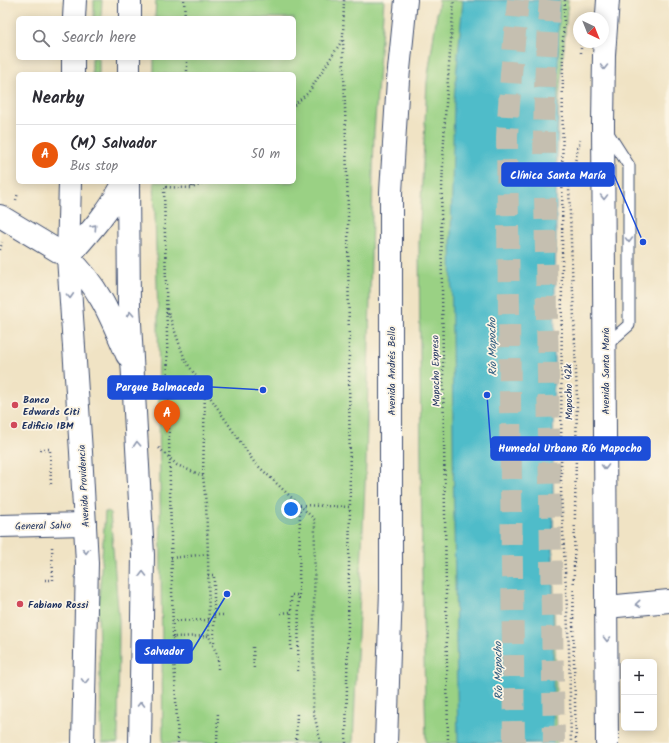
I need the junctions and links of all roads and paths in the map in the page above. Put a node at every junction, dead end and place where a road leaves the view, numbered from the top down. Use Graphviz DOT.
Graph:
graph roads {
  1 [pos="75,0"];
  2 [pos="130,0"];
  3 [pos="184,0"];
  4 [pos="344,0"];
  5 [pos="406,0"];
  6 [pos="454,0"];
  7 [pos="565,0"];
  8 [pos="608,0"];
  9 [pos="74,16"];
  10 [pos="130,16"];
  11 [pos="185,16"];
  12 [pos="343,39"];
  13 [pos="581,48"];
  14 [pos="581,57"];
  15 [pos="73,60"];
  16 [pos="129,60"];
  17 [pos="187,60"];
  18 [pos="73,72"];
  19 [pos="129,72"];
  20 [pos="187,72"];
  21 [pos="296,103"];
  22 [pos="580,135"];
  23 [pos="70,184"];
  24 [pos="123,184"];
  25 [pos="128,184"];
  26 [pos="192,184"];
  27 [pos="202,184"];
  28 [pos="192,188"];
  29 [pos="18,193"];
  30 [pos="16,200"];
  31 [pos="0,216"];
  32 [pos="68,257"];
  33 [pos="166,305"];
  34 [pos="132,369"];
  35 [pos="205,390"];
  36 [pos="136,426"];
  37 [pos="40,449"];
  38 [pos="170,458"];
  39 [pos="203,476"];
  40 [pos="51,486"];
  41 [pos="300,505"];
  42 [pos="350,506"];
  43 [pos="85,524"];
  44 [pos="0,526"];
  45 [pos="52,541"];
  46 [pos="208,554"];
  47 [pos="171,558"];
  48 [pos="208,575"];
  49 [pos="45,580"];
  50 [pos="299,595"];
  51 [pos="669,601"];
  52 [pos="606,607"];
  53 [pos="291,612"];
  54 [pos="281,613"];
  55 [pos="214,615"];
  56 [pos="225,615"];
  57 [pos="209,620"];
  58 [pos="172,621"];
  59 [pos="299,629"];
  60 [pos="292,630"];
  61 [pos="209,636"];
  62 [pos="173,637"];
  63 [pos="212,644"];
  64 [pos="252,647"];
  65 [pos="292,650"];
  66 [pos="254,671"];
  67 [pos="298,671"];
  68 [pos="218,672"];
  69 [pos="218,711"];
  70 [pos="297,711"];
  71 [pos="83,743"];
  72 [pos="140,743"];
  73 [pos="178,743"];
  74 [pos="216,743"];
  75 [pos="296,743"];
  76 [pos="321,743"];
  77 [pos="346,743"];
  78 [pos="386,743"];
  79 [pos="448,743"];
  80 [pos="571,743"];
  81 [pos="576,743"];
  82 [pos="607,743"];
  1 -- 9 [label="main road"];
  2 -- 10 [label="main road"];
  3 -- 11 [label="path"];
  4 -- 12 [label="path"];
  5 -- 78 [label="main road, Avenida Andrés Bello"];
  6 -- 79 [label="path, Mapocho Expreso"];
  7 -- 80 [label="path"];
  8 -- 52 [label="main road, Avenida Santa María, one-way"];
  12 -- 21 [label="path"];
  12 -- 42 [label="path"];
  13 -- 14 [label="path"];
  15 -- 18 [label="main road"];
  16 -- 19 [label="main road"];
  17 -- 20 [label="path"];
  22 -- 81 [label="path, Mapocho 42k"];
  23 -- 32 [label="main road, Avenida Providencia"];
  32 -- 24 [label="main road, one-way"];
  34 -- 25 [label="main road, one-way"];
  26 -- 28 [label="path"];
  27 -- 28 [label="path"];
  28 -- 33 [label="path"];
  29 -- 30 [label="path"];
  31 -- 32 [label="main road"];
  32 -- 34 [label="main road"];
  32 -- 43 [label="main road, Avenida Providencia, one-way"];
  33 -- 35 [label="path"];
  33 -- 38 [label="path"];
  34 -- 36 [label="main road"];
  35 -- 39 [label="path"];
  35 -- 41 [label="path"];
  36 -- 38 [label="path"];
  72 -- 36 [label="main road, one-way"];
  37 -- 40 [label="path"];
  38 -- 39 [label="path"];
  38 -- 47 [label="path"];
  39 -- 46 [label="path"];
  41 -- 42 [label="path"];
  41 -- 50 [label="path"];
  41 -- 76 [label="path"];
  42 -- 77 [label="path"];
  43 -- 44 [label="main road, General Salvo"];
  43 -- 71 [label="main road, Avenida Providencia, one-way"];
  45 -- 49 [label="path"];
  46 -- 47 [label="path"];
  46 -- 48 [label="path"];
  47 -- 58 [label="path"];
  48 -- 55 [label="path"];
  48 -- 57 [label="path"];
  50 -- 53 [label="path"];
  50 -- 59 [label="path"];
  51 -- 52 [label="main road, one-way"];
  52 -- 82 [label="main road, Avenida Santa María, one-way"];
  53 -- 54 [label="path"];
  53 -- 60 [label="path"];
  55 -- 56 [label="path"];
  55 -- 63 [label="path"];
  57 -- 58 [label="path"];
  57 -- 61 [label="path"];
  58 -- 62 [label="path"];
  59 -- 60 [label="path"];
  59 -- 67 [label="path"];
  60 -- 65 [label="path"];
  61 -- 62 [label="path"];
  61 -- 63 [label="path"];
  62 -- 73 [label="path"];
  63 -- 68 [label="path"];
  64 -- 66 [label="path"];
  69 -- 74 [label="path"];
  70 -- 75 [label="path"];
}
